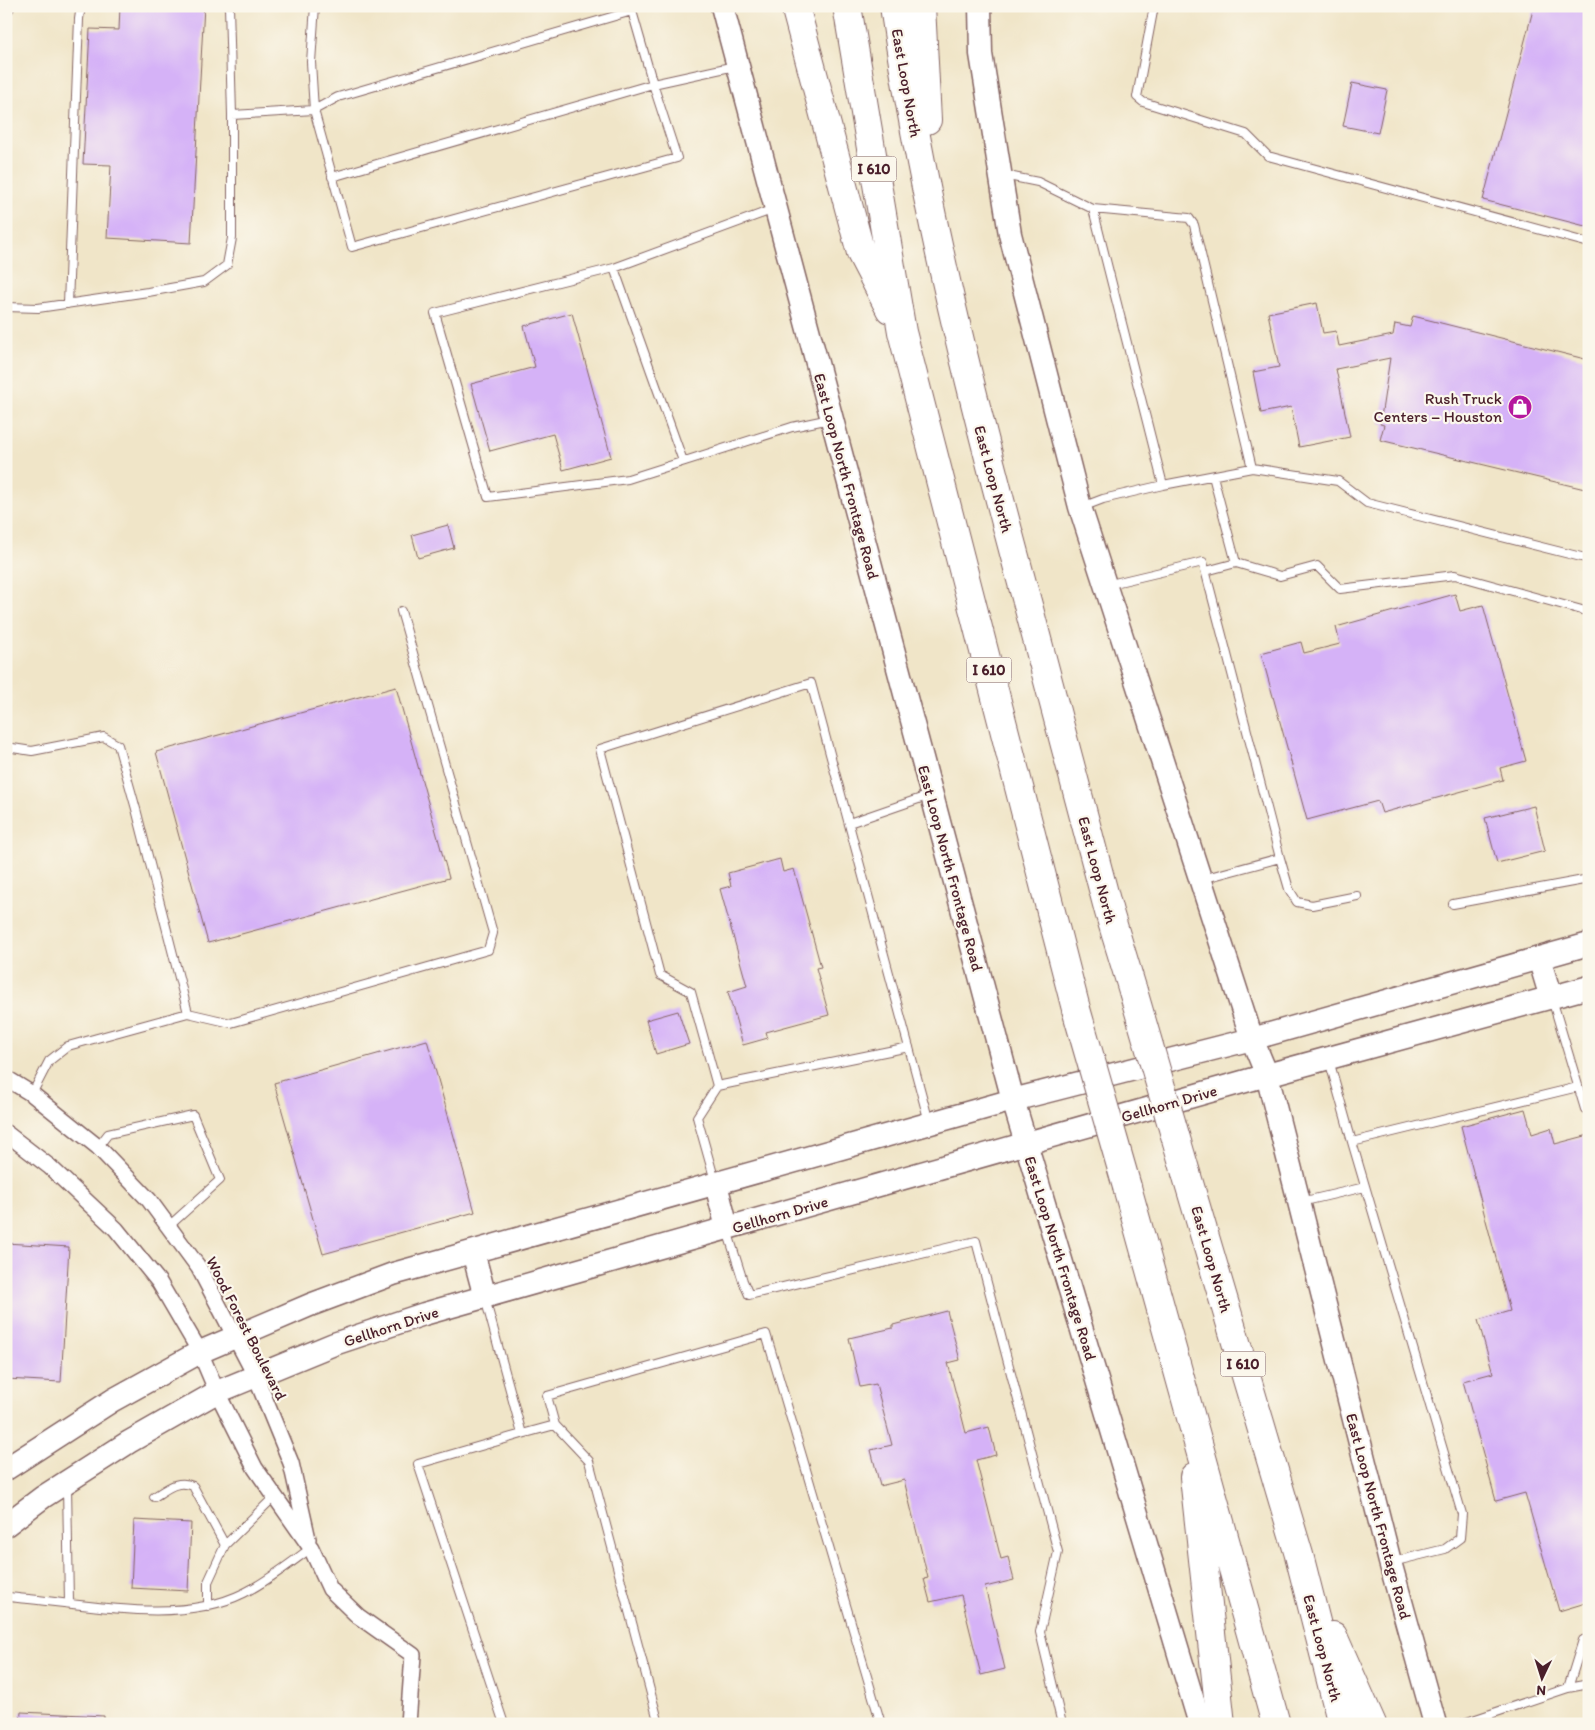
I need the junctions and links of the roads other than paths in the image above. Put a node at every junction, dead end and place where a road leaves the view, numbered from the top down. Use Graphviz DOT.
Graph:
graph roads {
  1 [pos="81,6"];
  2 [pos="229,6"];
  3 [pos="315,6"];
  4 [pos="722,6"];
  5 [pos="795,6"];
  6 [pos="846,6"];
  7 [pos="894,6"];
  8 [pos="921,6"];
  9 [pos="980,6"];
  10 [pos="1154,6"];
  11 [pos="737,65"];
  12 [pos="653,84"];
  13 [pos="314,110"];
  14 [pos="232,115"];
  15 [pos="999,174"];
  16 [pos="332,177"];
  17 [pos="776,208"];
  18 [pos="1093,209"];
  19 [pos="932,221"];
  20 [pos="1589,243"];
  21 [pos="614,268"];
  22 [pos="68,304"];
  23 [pos="6,307"];
  24 [pos="902,332"];
  25 [pos="832,419"];
  26 [pos="683,461"];
  27 [pos="1252,468"];
  28 [pos="1213,476"];
  29 [pos="1163,485"];
  30 [pos="1080,508"];
  31 [pos="1589,558"];
  32 [pos="1236,563"];
  33 [pos="1206,571"];
  34 [pos="1104,585"];
  35 [pos="401,611"];
  36 [pos="1589,612"];
  37 [pos="6,747"];
  38 [pos="932,794"];
  39 [pos="849,823"];
  40 [pos="1280,858"];
  41 [pos="1589,879"];
  42 [pos="1200,880"];
  43 [pos="1357,896"];
  44 [pos="1453,904"];
  45 [pos="1589,944"];
  46 [pos="1539,958"];
  47 [pos="1589,987"];
  48 [pos="1551,998"];
  49 [pos="188,1013"];
  50 [pos="1252,1039"];
  51 [pos="909,1047"];
  52 [pos="1329,1058"];
  53 [pos="1267,1074"];
  54 [pos="6,1078"];
  55 [pos="717,1086"];
  56 [pos="1578,1087"];
  57 [pos="32,1094"];
  58 [pos="1013,1100"];
  59 [pos="1589,1108"];
  60 [pos="930,1124"];
  61 [pos="6,1132"];
  62 [pos="1352,1142"];
  63 [pos="1026,1144"];
  64 [pos="98,1147"];
  65 [pos="716,1184"];
  66 [pos="1365,1187"];
  67 [pos="1299,1202"];
  68 [pos="169,1226"];
  69 [pos="727,1228"];
  70 [pos="474,1252"];
  71 [pos="485,1296"];
  72 [pos="234,1336"];
  73 [pos="200,1352"];
  74 [pos="255,1375"];
  75 [pos="217,1392"];
  76 [pos="1185,1394"];
  77 [pos="555,1425"];
  78 [pos="522,1434"];
  79 [pos="6,1469"];
  80 [pos="67,1482"];
  81 [pos="275,1496"];
  82 [pos="154,1497"];
  83 [pos="6,1525"];
  84 [pos="225,1545"];
  85 [pos="310,1548"];
  86 [pos="1299,1555"];
  87 [pos="1390,1562"];
  88 [pos="6,1597"];
  89 [pos="69,1603"];
  90 [pos="208,1606"];
  91 [pos="1589,1638"];
  92 [pos="1589,1684"];
  93 [pos="1568,1688"];
  94 [pos="408,1724"];
  95 [pos="504,1724"];
  96 [pos="659,1724"];
  97 [pos="881,1724"];
  98 [pos="1062,1724"];
  99 [pos="1200,1724"];
  100 [pos="1221,1724"];
  101 [pos="1276,1724"];
  102 [pos="1342,1724"];
  103 [pos="1372,1724"];
  104 [pos="1435,1724"];
  105 [pos="1461,1724"];
  1 -- 22 [label="lane"];
  2 -- 14 [label="lane"];
  3 -- 13 [label="lane"];
  4 -- 11 [label="main road, East Loop North Frontage Road"];
  5 -- 24 [label="highway"];
  6 -- 24 [label="highway, I 610"];
  7 -- 19 [label="highway, East Loop North / I 610"];
  8 -- 19 [label="highway"];
  9 -- 15 [label="main road, East Loop North Frontage Road"];
  10 -- 20 [label="lane"];
  11 -- 12 [label="lane"];
  11 -- 17 [label="main road, East Loop North Frontage Road"];
  12 -- 13 [label="lane"];
  12 -- 16 [label="lane"];
  12 -- 16 [label="lane"];
  13 -- 14 [label="lane"];
  13 -- 16 [label="lane"];
  14 -- 22 [label="lane"];
  15 -- 18 [label="lane"];
  15 -- 30 [label="main road, East Loop North Frontage Road"];
  17 -- 21 [label="lane"];
  17 -- 25 [label="main road, East Loop North Frontage Road"];
  18 -- 27 [label="lane"];
  18 -- 29 [label="lane"];
  19 -- 86 [label="highway, East Loop North / I 610, bridge"];
  21 -- 26 [label="lane"];
  21 -- 26 [label="lane"];
  22 -- 23 [label="lane"];
  24 -- 76 [label="highway, I 610, bridge"];
  25 -- 26 [label="lane"];
  25 -- 38 [label="main road, East Loop North Frontage Road"];
  27 -- 28 [label="lane"];
  27 -- 31 [label="lane"];
  28 -- 29 [label="lane"];
  28 -- 32 [label="lane"];
  29 -- 30 [label="lane"];
  30 -- 34 [label="main road, East Loop North Frontage Road"];
  32 -- 33 [label="lane"];
  32 -- 36 [label="lane"];
  33 -- 34 [label="lane"];
  33 -- 40 [label="lane"];
  34 -- 42 [label="main road, East Loop North Frontage Road"];
  35 -- 49 [label="lane"];
  37 -- 49 [label="lane"];
  38 -- 39 [label="lane"];
  38 -- 58 [label="main road, East Loop North Frontage Road"];
  39 -- 51 [label="lane"];
  39 -- 55 [label="lane"];
  40 -- 42 [label="lane"];
  40 -- 43 [label="lane"];
  41 -- 44 [label="lane"];
  42 -- 50 [label="main road, East Loop North Frontage Road"];
  45 -- 46 [label="main road"];
  46 -- 48 [label="main road"];
  46 -- 50 [label="main road"];
  47 -- 48 [label="main road, Gellhorn Drive"];
  48 -- 52 [label="main road, Gellhorn Drive"];
  48 -- 56 [label="lane"];
  49 -- 57 [label="lane"];
  50 -- 53 [label="main road, East Loop North Frontage Road"];
  50 -- 58 [label="main road"];
  51 -- 55 [label="lane"];
  51 -- 60 [label="lane"];
  52 -- 53 [label="main road, Gellhorn Drive"];
  52 -- 62 [label="lane"];
  53 -- 63 [label="main road, Gellhorn Drive"];
  53 -- 67 [label="main road, East Loop North Frontage Road"];
  54 -- 57 [label="street, Wood Forest Boulevard"];
  55 -- 65 [label="lane"];
  56 -- 59 [label="lane"];
  56 -- 62 [label="lane"];
  57 -- 64 [label="street, Wood Forest Boulevard"];
  58 -- 60 [label="main road"];
  58 -- 63 [label="main road, East Loop North Frontage Road"];
  60 -- 65 [label="main road"];
  61 -- 73 [label="street, Wood Forest Boulevard"];
  62 -- 66 [label="lane"];
  63 -- 69 [label="main road, Gellhorn Drive"];
  63 -- 99 [label="main road, East Loop North Frontage Road"];
  64 -- 68 [label="street, Wood Forest Boulevard"];
  64 -- 68 [label="lane"];
  65 -- 69 [label="main road"];
  65 -- 70 [label="main road"];
  66 -- 67 [label="lane"];
  66 -- 87 [label="lane"];
  67 -- 87 [label="main road, East Loop North Frontage Road"];
  68 -- 72 [label="street, Wood Forest Boulevard"];
  69 -- 71 [label="main road, Gellhorn Drive"];
  69 -- 98 [label="lane"];
  70 -- 71 [label="main road"];
  70 -- 72 [label="main road"];
  71 -- 74 [label="main road, Gellhorn Drive"];
  71 -- 78 [label="lane"];
  72 -- 73 [label="main road"];
  72 -- 74 [label="street, Wood Forest Boulevard"];
  73 -- 75 [label="street, Wood Forest Boulevard"];
  73 -- 79 [label="main road"];
  74 -- 75 [label="main road, Gellhorn Drive"];
  74 -- 85 [label="street, Wood Forest Boulevard"];
  75 -- 80 [label="main road, Gellhorn Drive"];
  75 -- 81 [label="street, Wood Forest Boulevard"];
  76 -- 100 [label="highway"];
  76 -- 101 [label="highway, I 610"];
  77 -- 78 [label="lane"];
  77 -- 96 [label="lane"];
  77 -- 97 [label="lane"];
  78 -- 95 [label="lane"];
  80 -- 83 [label="main road, Gellhorn Drive"];
  80 -- 89 [label="lane"];
  81 -- 84 [label="lane"];
  81 -- 85 [label="street, Wood Forest Boulevard"];
  82 -- 84 [label="lane"];
  84 -- 90 [label="lane"];
  85 -- 90 [label="lane"];
  85 -- 94 [label="street, Wood Forest Boulevard"];
  86 -- 102 [label="highway, East Loop North / I 610"];
  86 -- 103 [label="highway"];
  87 -- 104 [label="main road, East Loop North Frontage Road"];
  88 -- 89 [label="lane"];
  89 -- 90 [label="lane"];
  91 -- 93 [label="lane"];
  92 -- 93 [label="lane"];
  93 -- 105 [label="lane"];
}
